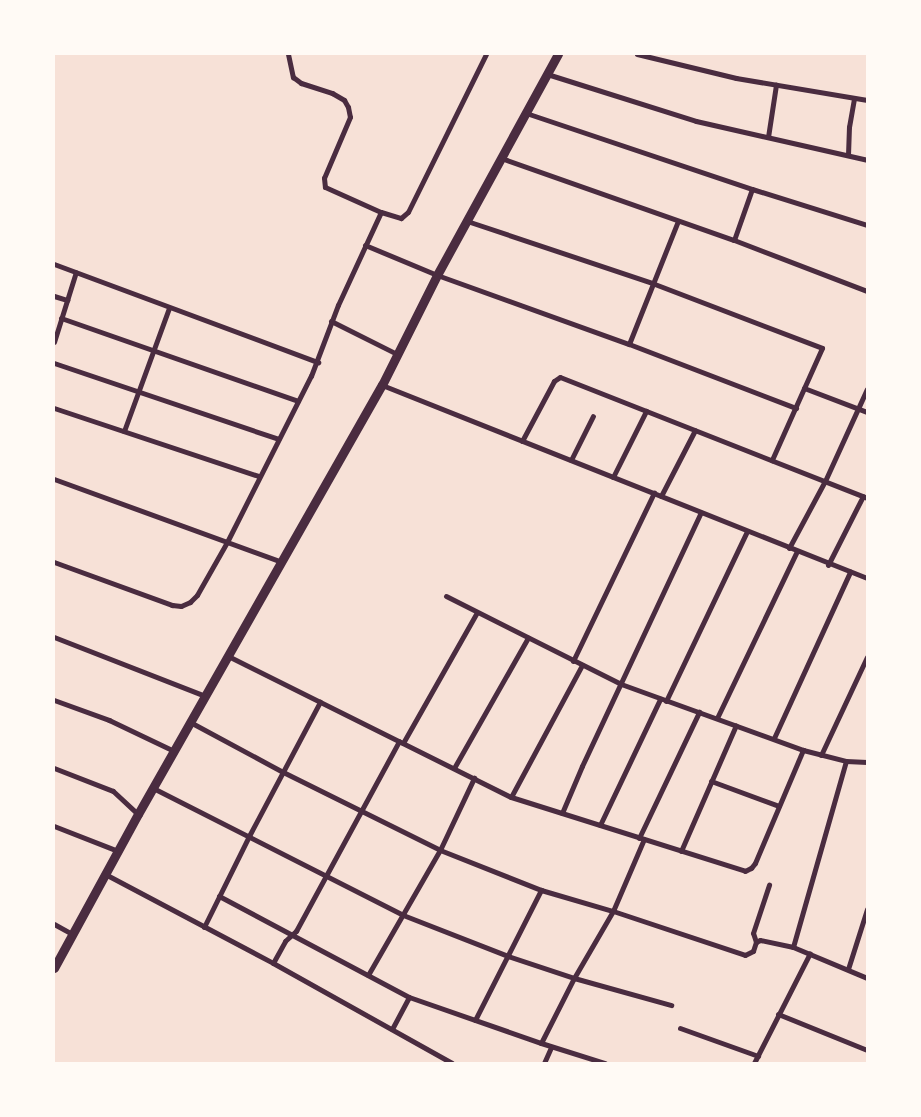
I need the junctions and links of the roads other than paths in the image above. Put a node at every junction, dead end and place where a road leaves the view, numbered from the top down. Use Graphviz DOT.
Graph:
graph roads {
  1 [pos="288,54"];
  2 [pos="486,54"];
  3 [pos="558,54"];
  4 [pos="637,54"];
  5 [pos="547,74"];
  6 [pos="776,85"];
  7 [pos="854,98"];
  8 [pos="867,100"];
  9 [pos="526,112"];
  10 [pos="768,137"];
  11 [pos="848,155"];
  12 [pos="501,158"];
  13 [pos="867,160"];
  14 [pos="752,189"];
  15 [pos="381,212"];
  16 [pos="467,221"];
  17 [pos="678,221"];
  18 [pos="867,225"];
  19 [pos="734,240"];
  20 [pos="365,245"];
  21 [pos="54,264"];
  22 [pos="76,272"];
  23 [pos="437,275"];
  24 [pos="652,283"];
  25 [pos="867,291"];
  26 [pos="54,296"];
  27 [pos="67,300"];
  28 [pos="169,308"];
  29 [pos="61,318"];
  30 [pos="331,321"];
  31 [pos="54,342"];
  32 [pos="629,344"];
  33 [pos="152,350"];
  34 [pos="397,354"];
  35 [pos="318,362"];
  36 [pos="54,363"];
  37 [pos="382,385"];
  38 [pos="804,388"];
  39 [pos="867,388"];
  40 [pos="137,391"];
  41 [pos="298,401"];
  42 [pos="54,408"];
  43 [pos="796,408"];
  44 [pos="857,408"];
  45 [pos="646,411"];
  46 [pos="867,412"];
  47 [pos="593,416"];
  48 [pos="696,430"];
  49 [pos="124,431"];
  50 [pos="279,439"];
  51 [pos="522,441"];
  52 [pos="571,460"];
  53 [pos="772,460"];
  54 [pos="259,476"];
  55 [pos="613,477"];
  56 [pos="54,479"];
  57 [pos="825,481"];
  58 [pos="654,493"];
  59 [pos="660,496"];
  60 [pos="865,497"];
  61 [pos="700,512"];
  62 [pos="748,531"];
  63 [pos="227,542"];
  64 [pos="789,548"];
  65 [pos="797,551"];
  66 [pos="54,562"];
  67 [pos="282,562"];
  68 [pos="828,564"];
  69 [pos="850,572"];
  70 [pos="867,578"];
  71 [pos="446,596"];
  72 [pos="477,612"];
  73 [pos="54,637"];
  74 [pos="528,638"];
  75 [pos="228,656"];
  76 [pos="867,657"];
  77 [pos="573,661"];
  78 [pos="582,666"];
  79 [pos="621,684"];
  80 [pos="205,696"];
  81 [pos="660,699"];
  82 [pos="54,700"];
  83 [pos="666,701"];
  84 [pos="320,702"];
  85 [pos="699,712"];
  86 [pos="717,718"];
  87 [pos="190,722"];
  88 [pos="736,725"];
  89 [pos="774,738"];
  90 [pos="401,742"];
  91 [pos="803,750"];
  92 [pos="174,751"];
  93 [pos="821,755"];
  94 [pos="846,761"];
  95 [pos="867,761"];
  96 [pos="54,768"];
  97 [pos="454,768"];
  98 [pos="283,772"];
  99 [pos="474,778"];
  100 [pos="711,781"];
  101 [pos="153,788"];
  102 [pos="511,797"];
  103 [pos="779,806"];
  104 [pos="361,811"];
  105 [pos="562,813"];
  106 [pos="138,814"];
  107 [pos="600,825"];
  108 [pos="54,826"];
  109 [pos="249,836"];
  110 [pos="641,838"];
  111 [pos="440,850"];
  112 [pos="118,851"];
  113 [pos="681,851"];
  114 [pos="105,874"];
  115 [pos="325,877"];
  116 [pos="769,885"];
  117 [pos="541,890"];
  118 [pos="219,896"];
  119 [pos="867,909"];
  120 [pos="613,911"];
  121 [pos="403,915"];
  122 [pos="54,924"];
  123 [pos="865,925"];
  124 [pos="204,926"];
  125 [pos="72,934"];
  126 [pos="293,935"];
  127 [pos="756,942"];
  128 [pos="793,947"];
  129 [pos="810,953"];
  130 [pos="508,956"];
  131 [pos="273,963"];
  132 [pos="54,968"];
  133 [pos="848,968"];
  134 [pos="368,975"];
  135 [pos="574,978"];
  136 [pos="867,978"];
  137 [pos="409,996"];
  138 [pos="671,1005"];
  139 [pos="778,1014"];
  140 [pos="475,1020"];
  141 [pos="680,1028"];
  142 [pos="392,1029"];
  143 [pos="541,1044"];
  144 [pos="552,1047"];
  145 [pos="867,1050"];
  146 [pos="758,1056"];
  147 [pos="452,1063"];
  148 [pos="544,1063"];
  149 [pos="605,1063"];
  150 [pos="754,1063"];
  1 -- 15 [label="street"];
  2 -- 15 [label="street"];
  3 -- 5 [label="street"];
  4 -- 6 [label="street"];
  5 -- 9 [label="street"];
  5 -- 10 [label="street"];
  6 -- 7 [label="street"];
  6 -- 10 [label="street"];
  7 -- 8 [label="street"];
  7 -- 11 [label="street"];
  9 -- 12 [label="street"];
  9 -- 14 [label="street"];
  10 -- 11 [label="street"];
  11 -- 13 [label="street"];
  12 -- 16 [label="street"];
  12 -- 17 [label="street"];
  14 -- 18 [label="street"];
  14 -- 19 [label="street"];
  15 -- 20 [label="street"];
  16 -- 23 [label="street"];
  16 -- 24 [label="street"];
  17 -- 19 [label="street"];
  17 -- 24 [label="street"];
  19 -- 25 [label="street"];
  20 -- 23 [label="street"];
  20 -- 30 [label="street"];
  21 -- 22 [label="street"];
  22 -- 27 [label="street"];
  22 -- 28 [label="street"];
  23 -- 32 [label="street"];
  23 -- 34 [label="street"];
  24 -- 32 [label="street"];
  24 -- 38 [label="street"];
  26 -- 27 [label="street"];
  27 -- 29 [label="street"];
  28 -- 33 [label="street"];
  28 -- 35 [label="street"];
  29 -- 31 [label="street"];
  29 -- 33 [label="street"];
  30 -- 34 [label="street"];
  30 -- 35 [label="street"];
  32 -- 43 [label="street"];
  33 -- 40 [label="street"];
  33 -- 41 [label="street"];
  34 -- 37 [label="street"];
  35 -- 41 [label="street"];
  36 -- 40 [label="street"];
  37 -- 51 [label="street"];
  37 -- 67 [label="street"];
  38 -- 43 [label="street"];
  38 -- 44 [label="street"];
  39 -- 44 [label="street"];
  40 -- 49 [label="street"];
  40 -- 50 [label="street"];
  41 -- 50 [label="street"];
  42 -- 49 [label="street"];
  43 -- 53 [label="street"];
  44 -- 46 [label="street"];
  44 -- 57 [label="street"];
  45 -- 48 [label="street"];
  45 -- 51 [label="street"];
  45 -- 55 [label="street"];
  47 -- 52 [label="street"];
  48 -- 53 [label="street"];
  48 -- 59 [label="street"];
  49 -- 54 [label="street"];
  50 -- 54 [label="street"];
  51 -- 52 [label="street"];
  52 -- 55 [label="street"];
  53 -- 57 [label="street"];
  54 -- 63 [label="street"];
  55 -- 58 [label="street"];
  56 -- 63 [label="street"];
  57 -- 60 [label="street"];
  57 -- 64 [label="street"];
  58 -- 59 [label="street"];
  58 -- 77 [label="street"];
  59 -- 61 [label="street"];
  60 -- 68 [label="street"];
  61 -- 62 [label="street"];
  61 -- 79 [label="street"];
  62 -- 64 [label="street"];
  62 -- 83 [label="street"];
  63 -- 66 [label="street"];
  63 -- 67 [label="street"];
  64 -- 65 [label="street"];
  65 -- 68 [label="street"];
  65 -- 86 [label="street"];
  67 -- 75 [label="street"];
  68 -- 69 [label="street"];
  69 -- 70 [label="street"];
  69 -- 89 [label="street"];
  71 -- 72 [label="street"];
  72 -- 74 [label="street"];
  72 -- 90 [label="street"];
  73 -- 80 [label="street"];
  74 -- 77 [label="street"];
  74 -- 97 [label="street"];
  75 -- 80 [label="street"];
  75 -- 84 [label="street"];
  76 -- 93 [label="street"];
  77 -- 78 [label="street"];
  78 -- 79 [label="street"];
  78 -- 102 [label="street"];
  79 -- 81 [label="street"];
  79 -- 105 [label="street"];
  80 -- 87 [label="street"];
  81 -- 83 [label="street"];
  81 -- 107 [label="street"];
  82 -- 92 [label="street"];
  83 -- 85 [label="street"];
  84 -- 90 [label="street"];
  84 -- 98 [label="street"];
  85 -- 86 [label="street"];
  85 -- 110 [label="street"];
  86 -- 88 [label="street"];
  87 -- 92 [label="street"];
  87 -- 98 [label="street"];
  88 -- 89 [label="street"];
  88 -- 100 [label="street"];
  89 -- 91 [label="street"];
  90 -- 97 [label="street"];
  90 -- 104 [label="street"];
  91 -- 93 [label="street"];
  91 -- 103 [label="street"];
  92 -- 101 [label="street"];
  93 -- 94 [label="street"];
  94 -- 95 [label="street"];
  94 -- 128 [label="street"];
  96 -- 106 [label="street"];
  97 -- 99 [label="street"];
  98 -- 104 [label="street"];
  98 -- 109 [label="street"];
  99 -- 102 [label="street"];
  99 -- 111 [label="street"];
  100 -- 103 [label="street"];
  100 -- 113 [label="street"];
  101 -- 106 [label="street"];
  101 -- 109 [label="street"];
  102 -- 105 [label="street"];
  103 -- 113 [label="street"];
  104 -- 111 [label="street"];
  104 -- 115 [label="street"];
  105 -- 107 [label="street"];
  106 -- 112 [label="street"];
  107 -- 110 [label="street"];
  108 -- 112 [label="street"];
  109 -- 115 [label="street"];
  109 -- 118 [label="street"];
  110 -- 113 [label="street"];
  110 -- 120 [label="street"];
  111 -- 117 [label="street"];
  111 -- 121 [label="street"];
  112 -- 114 [label="street"];
  114 -- 124 [label="street"];
  114 -- 125 [label="street"];
  115 -- 121 [label="street"];
  115 -- 126 [label="street"];
  116 -- 127 [label="street"];
  117 -- 120 [label="street"];
  117 -- 130 [label="street"];
  118 -- 124 [label="street"];
  118 -- 126 [label="street"];
  119 -- 123 [label="street"];
  120 -- 127 [label="street"];
  120 -- 135 [label="street"];
  121 -- 130 [label="street"];
  121 -- 134 [label="street"];
  122 -- 125 [label="street"];
  123 -- 133 [label="street"];
  124 -- 131 [label="street"];
  125 -- 132 [label="street"];
  126 -- 131 [label="street"];
  126 -- 134 [label="street"];
  127 -- 128 [label="street"];
  128 -- 129 [label="street"];
  129 -- 133 [label="street"];
  129 -- 139 [label="street"];
  130 -- 135 [label="street"];
  130 -- 140 [label="street"];
  131 -- 142 [label="street"];
  133 -- 136 [label="street"];
  134 -- 137 [label="street"];
  135 -- 138 [label="street"];
  135 -- 143 [label="street"];
  137 -- 140 [label="street"];
  137 -- 142 [label="street"];
  139 -- 145 [label="street"];
  139 -- 146 [label="street"];
  140 -- 143 [label="street"];
  141 -- 146 [label="street"];
  142 -- 147 [label="street"];
  143 -- 144 [label="street"];
  144 -- 148 [label="street"];
  144 -- 149 [label="street"];
  146 -- 150 [label="street"];
}
